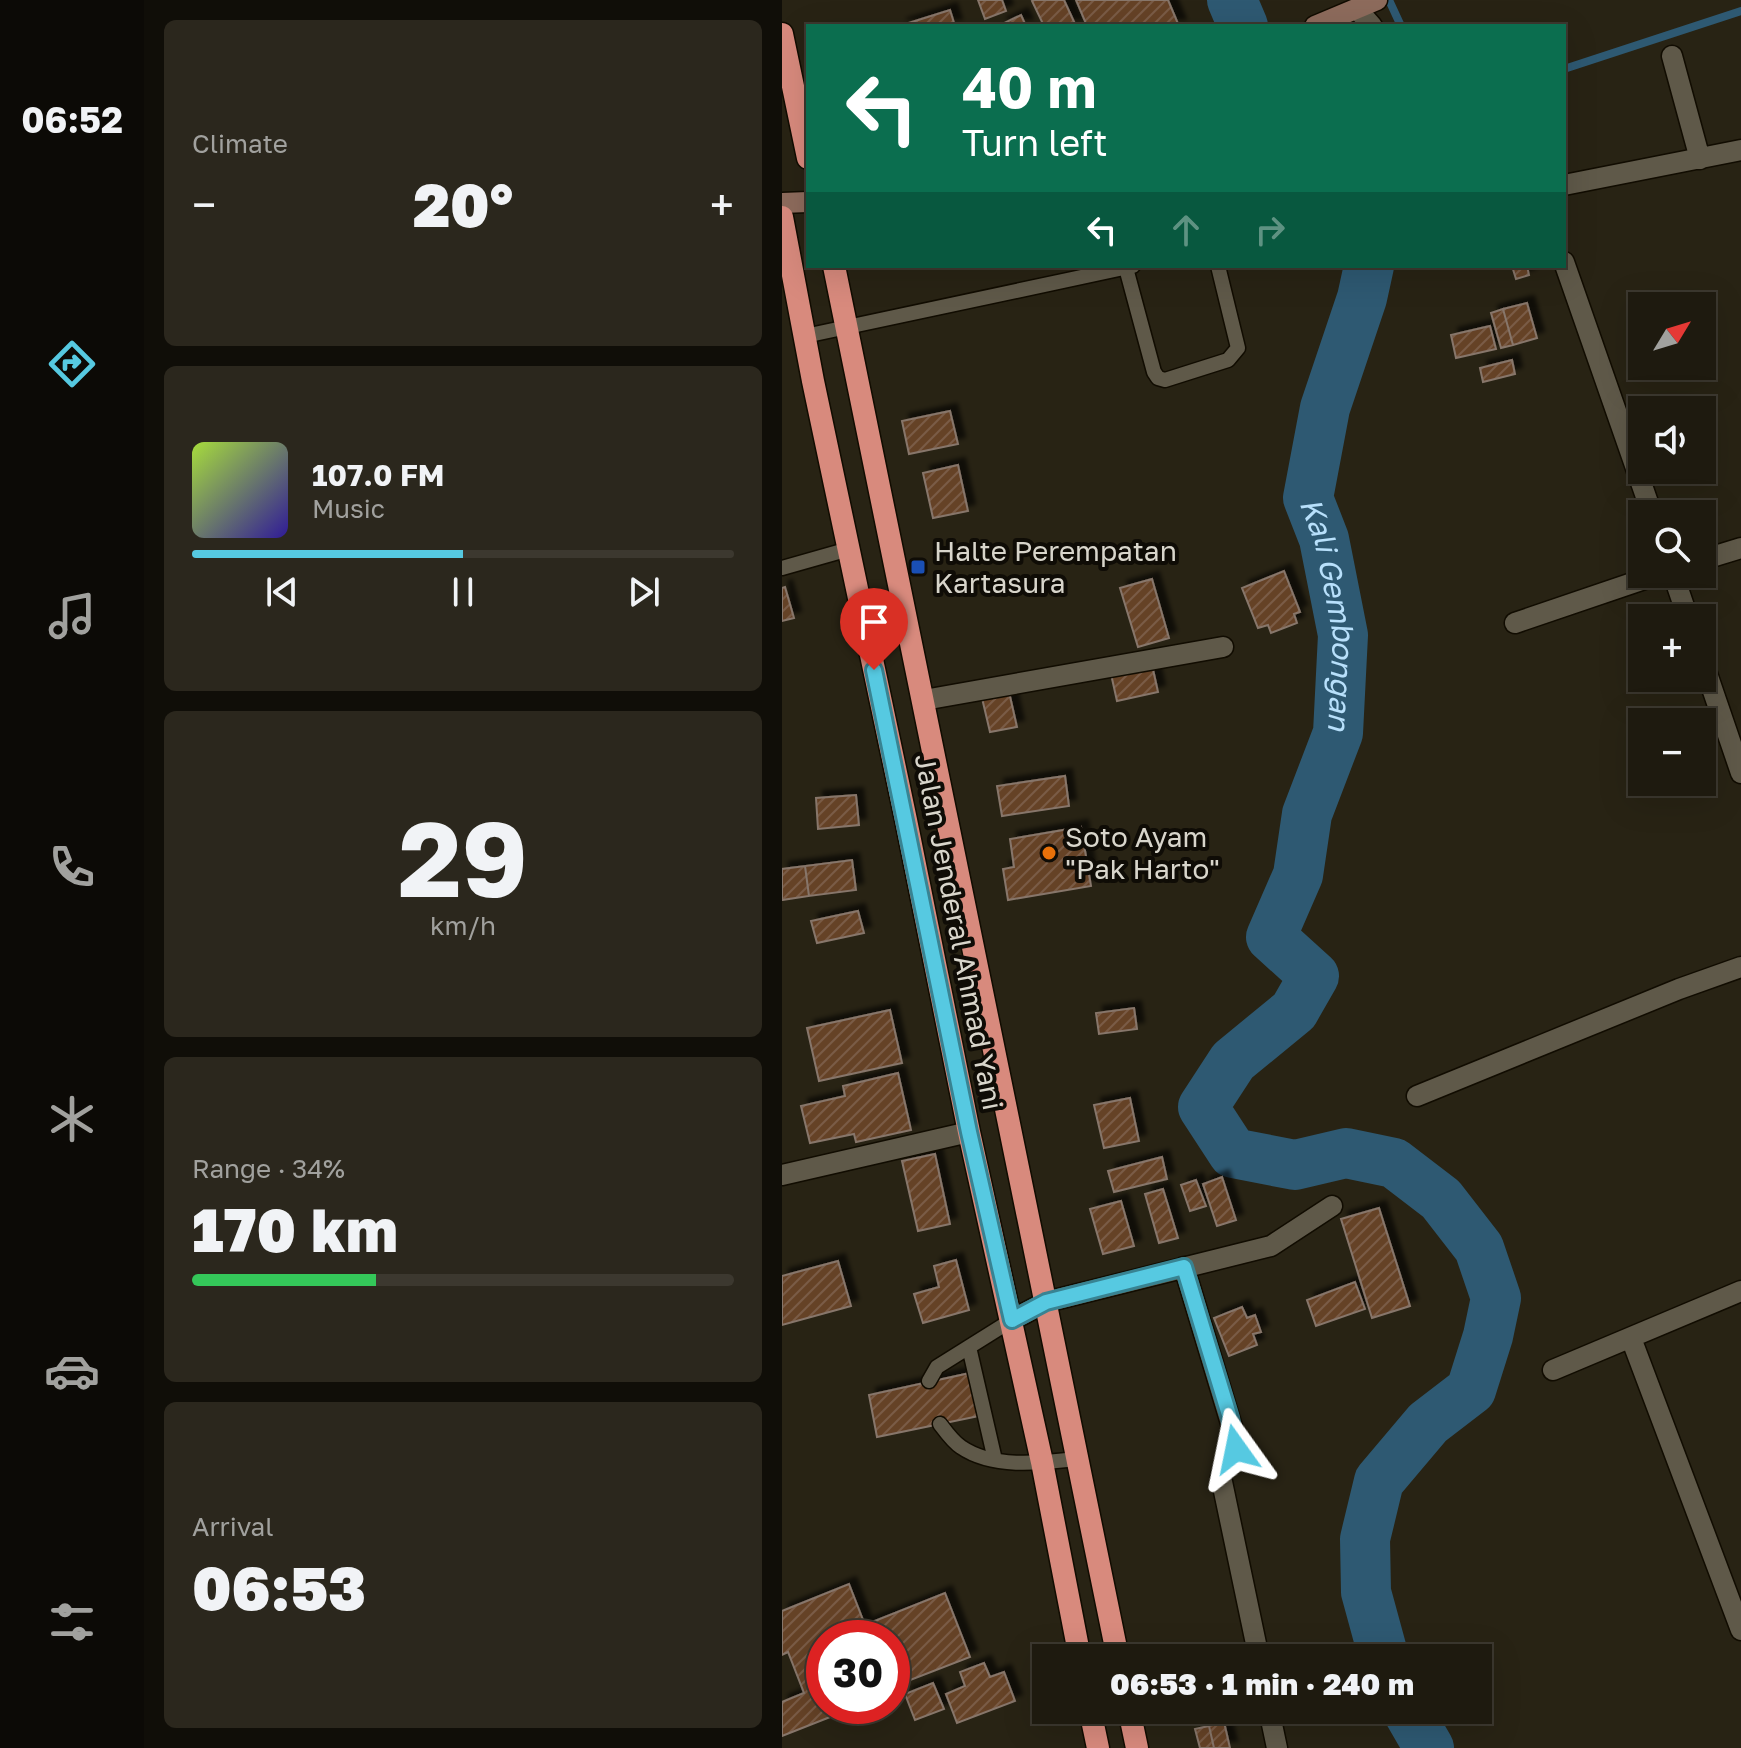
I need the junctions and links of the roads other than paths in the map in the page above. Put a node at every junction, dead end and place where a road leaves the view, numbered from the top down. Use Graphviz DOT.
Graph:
graph roads {
  1 [pos="1367,4"];
  2 [pos="1320,24"];
  3 [pos="1372,24"];
  4 [pos="782,34"];
  5 [pos="1672,56"];
  6 [pos="806,148"];
  7 [pos="1741,150"];
  8 [pos="1700,159"];
  9 [pos="1566,185"];
  10 [pos="806,202"];
  11 [pos="782,203"];
  12 [pos="782,217"];
  13 [pos="834,268"];
  14 [pos="1125,268"];
  15 [pos="1130,268"];
  16 [pos="1218,268"];
  17 [pos="1566,268"];
  18 [pos="847,327"];
  19 [pos="805,336"];
  20 [pos="1647,500"];
  21 [pos="1741,548"];
  22 [pos="849,549"];
  23 [pos="1716,556"];
  24 [pos="782,568"];
  25 [pos="1628,585"];
  26 [pos="1515,623"];
  27 [pos="1223,647"];
  28 [pos="1713,692"];
  29 [pos="924,700"];
  30 [pos="1741,773"];
  31 [pos="945,812"];
  32 [pos="906,820"];
  33 [pos="1741,967"];
  34 [pos="1417,1096"];
  35 [pos="969,1132"];
  36 [pos="782,1175"];
  37 [pos="1332,1206"];
  38 [pos="1184,1267"];
  39 [pos="1741,1291"];
  40 [pos="1046,1302"];
  41 [pos="1012,1320"];
  42 [pos="1631,1338"];
  43 [pos="969,1347"];
  44 [pos="1553,1370"];
  45 [pos="929,1381"];
  46 [pos="940,1424"];
  47 [pos="1077,1459"];
  48 [pos="995,1460"];
  49 [pos="1042,1462"];
  50 [pos="1741,1630"];
  51 [pos="1077,1644"];
  52 [pos="1115,1644"];
  53 [pos="1256,1644"];
  54 [pos="1093,1724"];
  55 [pos="1132,1724"];
  56 [pos="1272,1724"];
  57 [pos="1098,1748"];
  58 [pos="1137,1748"];
  59 [pos="1277,1748"];
  1 -- 2 [label="main road"];
  1 -- 3 [label="street"];
  4 -- 6 [label="highway"];
  5 -- 8 [label="street"];
  7 -- 8 [label="street"];
  8 -- 9 [label="street"];
  10 -- 11 [label="main road"];
  12 -- 19 [label="highway, Jalan Jenderal Ahmad Yani"];
  13 -- 18 [label="highway, Jalan Jenderal Ahmad Yani"];
  14 -- 18 [label="lane"];
  15 -- 16 [label="lane"];
  17 -- 20 [label="street"];
  18 -- 19 [label="lane"];
  18 -- 29 [label="highway, Jalan Jenderal Ahmad Yani"];
  19 -- 22 [label="highway, Jalan Jenderal Ahmad Yani"];
  21 -- 23 [label="street"];
  22 -- 24 [label="lane"];
  22 -- 32 [label="highway, Jalan Jenderal Ahmad Yani"];
  25 -- 26 [label="street"];
  27 -- 29 [label="street"];
  28 -- 30 [label="street"];
  29 -- 31 [label="highway, Jalan Jenderal Ahmad Yani"];
  31 -- 32 [label="highway"];
  31 -- 40 [label="highway, Jalan Jenderal Ahmad Yani"];
  32 -- 35 [label="highway, Jalan Jenderal Ahmad Yani"];
  33 -- 34 [label="street"];
  35 -- 36 [label="street"];
  35 -- 41 [label="highway, Jalan Jenderal Ahmad Yani"];
  37 -- 38 [label="street"];
  38 -- 40 [label="street"];
  38 -- 53 [label="street"];
  39 -- 42 [label="street"];
  40 -- 41 [label="street"];
  40 -- 47 [label="highway, Jalan Jenderal Ahmad Yani"];
  41 -- 43 [label="lane"];
  41 -- 49 [label="highway, Jalan Jenderal Ahmad Yani"];
  42 -- 44 [label="street"];
  42 -- 50 [label="street"];
  43 -- 45 [label="lane"];
  43 -- 48 [label="lane"];
  46 -- 48 [label="lane"];
  47 -- 49 [label="lane"];
  47 -- 52 [label="highway, Jalan Jenderal Ahmad Yani"];
  48 -- 49 [label="lane"];
  49 -- 51 [label="highway, Jalan Jenderal Ahmad Yani"];
  54 -- 57 [label="highway"];
  55 -- 58 [label="highway"];
  56 -- 59 [label="street"];
}
